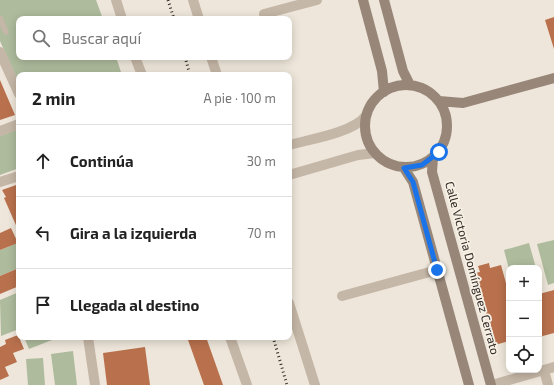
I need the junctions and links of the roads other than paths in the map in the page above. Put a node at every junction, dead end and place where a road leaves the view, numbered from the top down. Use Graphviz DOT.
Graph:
graph roads {
  1 [pos="116,0"];
  2 [pos="193,0"];
  3 [pos="317,0"];
  4 [pos="362,0"];
  5 [pos="384,0"];
  6 [pos="264,14"];
  7 [pos="121,16"];
  8 [pos="198,16"];
  9 [pos="0,18"];
  10 [pos="6,32"];
  11 [pos="0,52"];
  12 [pos="136,60"];
  13 [pos="212,60"];
  14 [pos="141,72"];
  15 [pos="216,72"];
  16 [pos="554,78"];
  17 [pos="410,85"];
  18 [pos="16,87"];
  19 [pos="384,92"];
  20 [pos="439,100"];
  21 [pos="463,103"];
  22 [pos="366,116"];
  23 [pos="16,125"];
  24 [pos="448,125"];
  25 [pos="0,131"];
  26 [pos="292,144"];
  27 [pos="375,153"];
  28 [pos="433,158"];
  29 [pos="404,168"];
  30 [pos="292,174"];
  31 [pos="16,177"];
  32 [pos="0,182"];
  33 [pos="437,270"];
  34 [pos="342,296"];
  35 [pos="292,312"];
  36 [pos="88,340"];
  37 [pos="231,340"];
  38 [pos="549,369"];
  39 [pos="95,385"];
  40 [pos="246,385"];
  41 [pos="315,385"];
  42 [pos="469,385"];
  43 [pos="491,385"];
  44 [pos="548,385"];
  1 -- 7 [label="street"];
  2 -- 8 [label="street"];
  3 -- 6 [label="street"];
  4 -- 19 [label="street"];
  5 -- 17 [label="street"];
  9 -- 10 [label="lane"];
  11 -- 18 [label="street"];
  12 -- 14 [label="street"];
  13 -- 15 [label="street"];
  16 -- 21 [label="street"];
  17 -- 19 [label="street"];
  17 -- 20 [label="street"];
  19 -- 22 [label="street"];
  20 -- 21 [label="street"];
  20 -- 24 [label="street"];
  21 -- 24 [label="street"];
  22 -- 26 [label="street"];
  22 -- 27 [label="street"];
  23 -- 25 [label="street"];
  24 -- 28 [label="street"];
  27 -- 29 [label="street"];
  27 -- 30 [label="street"];
  28 -- 29 [label="street"];
  28 -- 43 [label="street, Calle Victoria Domínguez Cerrato"];
  29 -- 33 [label="street"];
  31 -- 32 [label="street"];
  33 -- 34 [label="street"];
  33 -- 42 [label="street"];
  35 -- 41 [label="street"];
  36 -- 39 [label="street"];
  37 -- 40 [label="street"];
  38 -- 43 [label="street"];
  38 -- 44 [label="street"];
}
